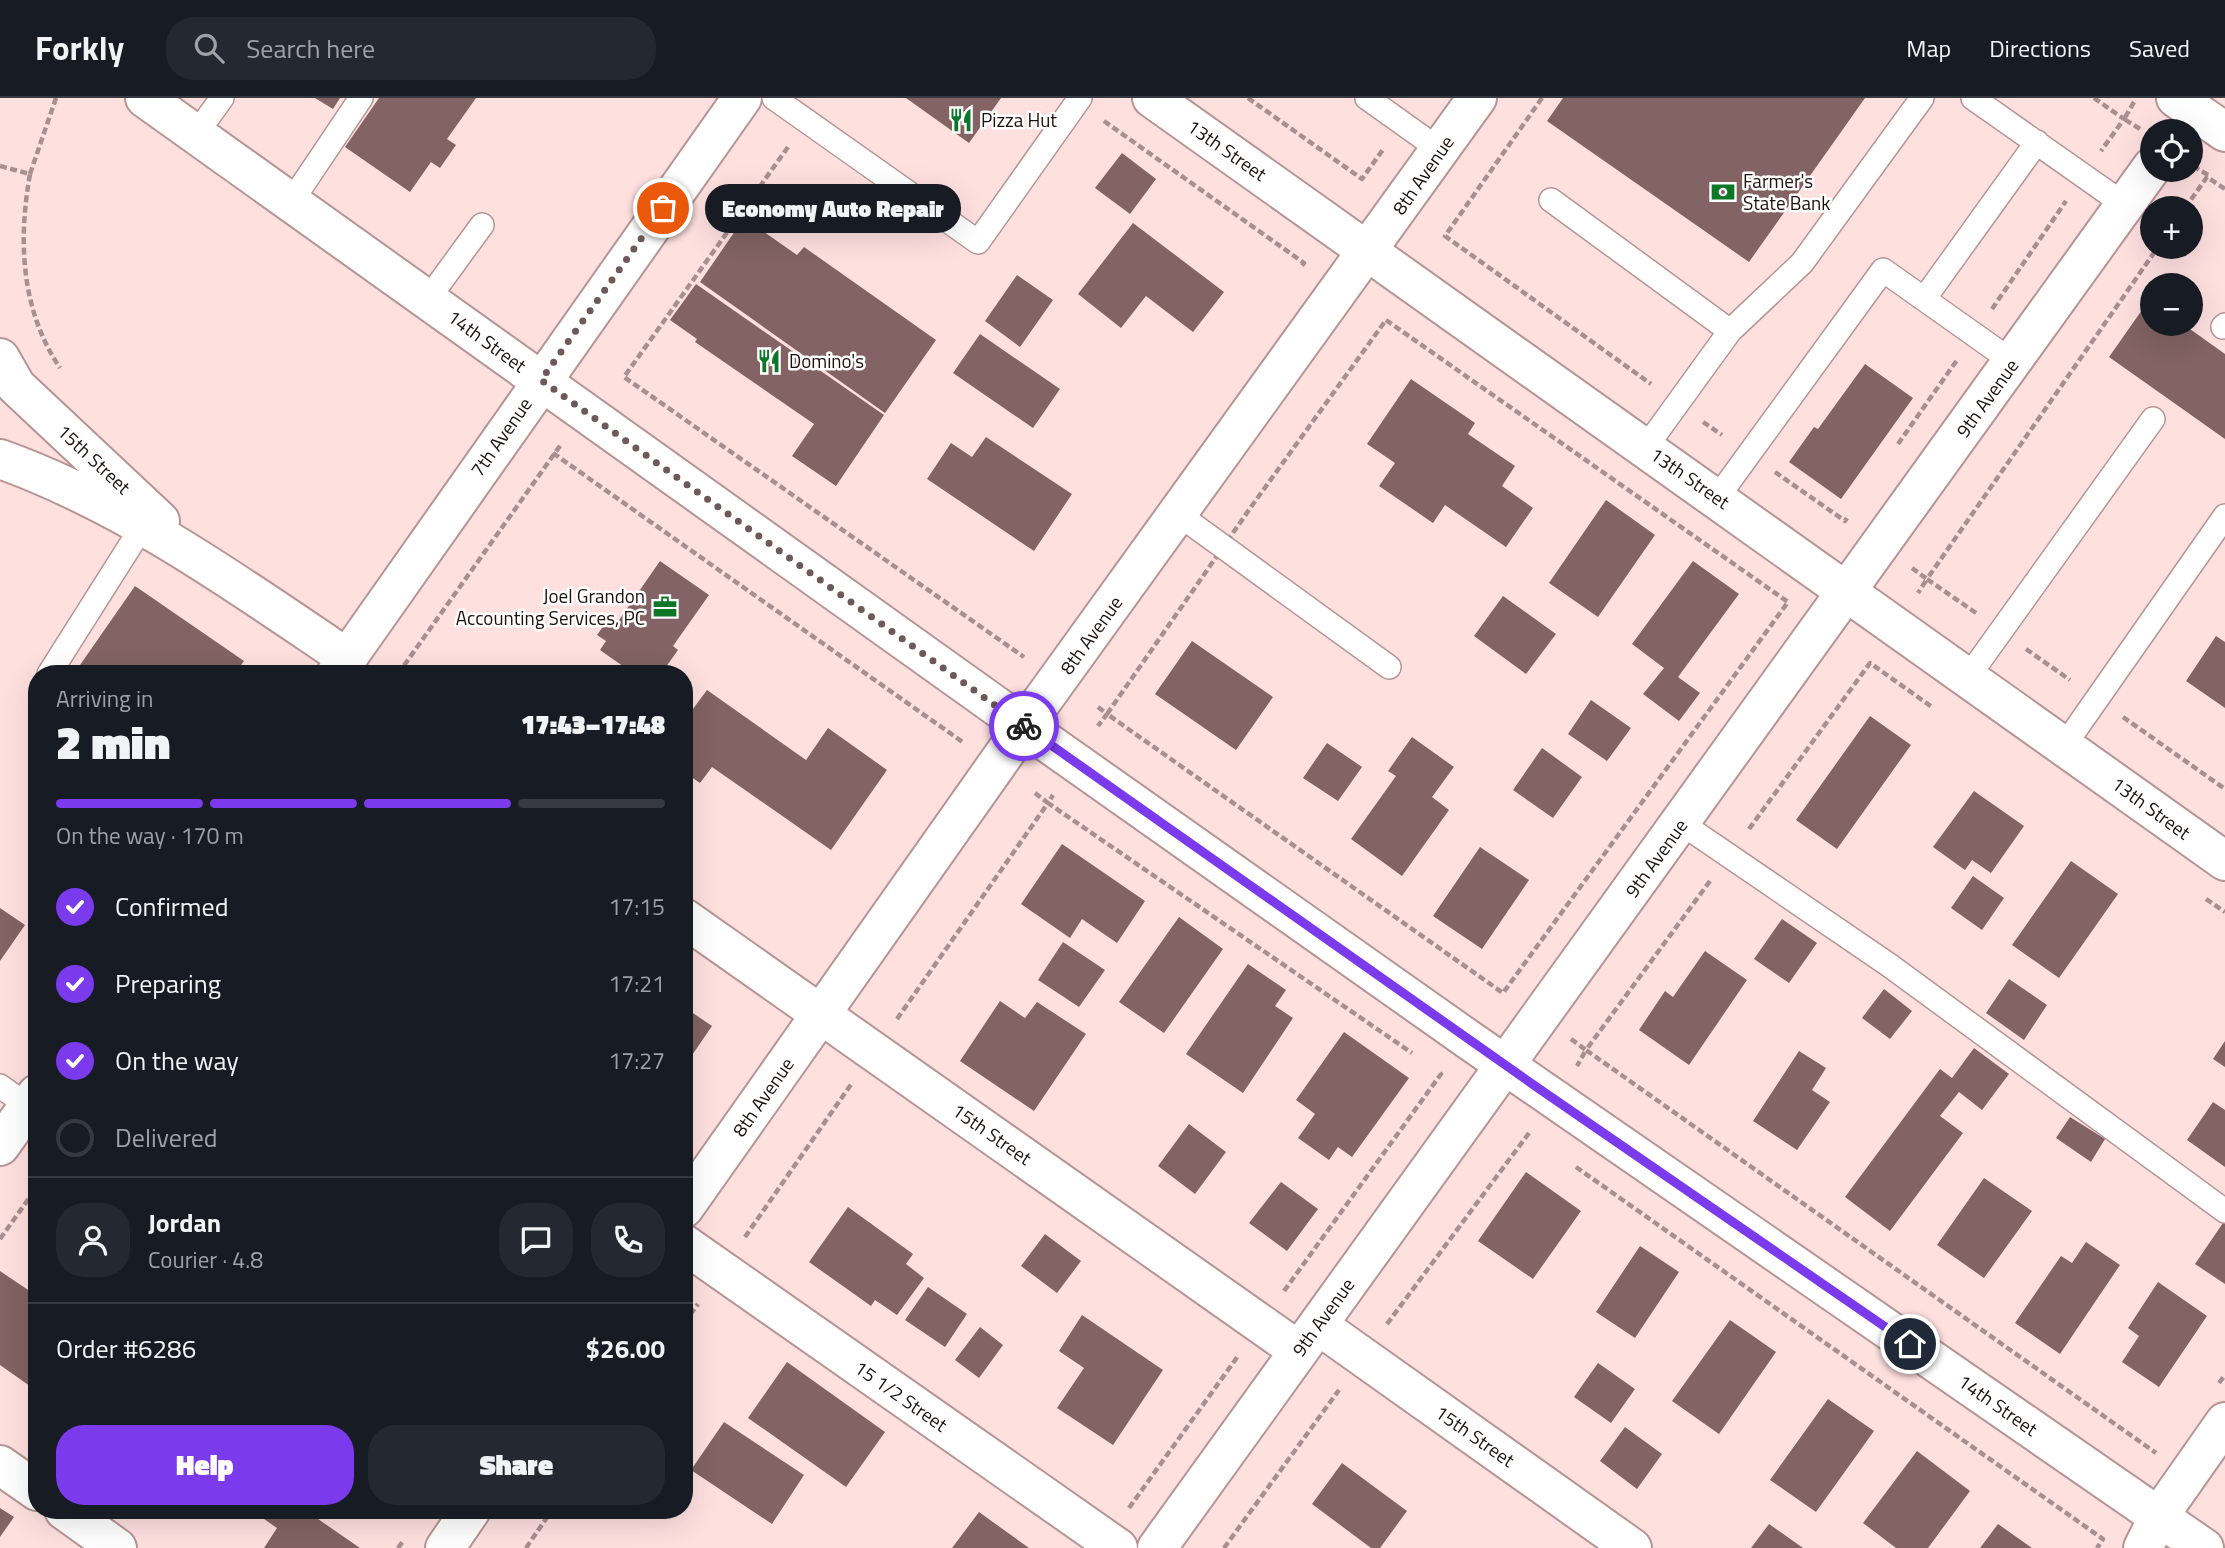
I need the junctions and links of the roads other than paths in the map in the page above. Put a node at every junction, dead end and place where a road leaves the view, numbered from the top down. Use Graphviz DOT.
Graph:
graph roads {
  1 [pos="145,98"];
  2 [pos="222,98"];
  3 [pos="360,98"];
  4 [pos="742,98"];
  5 [pos="774,98"];
  6 [pos="1152,98"];
  7 [pos="1477,98"];
  8 [pos="1922,98"];
  9 [pos="1973,98"];
  10 [pos="1078,100"];
  11 [pos="1377,102"];
  12 [pos="2187,109"];
  13 [pos="2225,132"];
  14 [pos="196,134"];
  15 [pos="2037,142"];
  16 [pos="1440,150"];
  17 [pos="2141,182"];
  18 [pos="1551,200"];
  19 [pos="292,202"];
  20 [pos="2125,205"];
  21 [pos="482,225"];
  22 [pos="1369,251"];
  23 [pos="428,299"];
  24 [pos="1924,299"];
  25 [pos="1730,331"];
  26 [pos="0,358"];
  27 [pos="2012,362"];
  28 [pos="541,380"];
  29 [pos="2153,419"];
  30 [pos="1646,447"];
  31 [pos="0,459"];
  32 [pos="1717,498"];
  33 [pos="1178,514"];
  34 [pos="2225,516"];
  35 [pos="142,527"];
  36 [pos="194,554"];
  37 [pos="1848,591"];
  38 [pos="55,665"];
  39 [pos="341,665"];
  40 [pos="343,665"];
  41 [pos="1389,667"];
  42 [pos="1968,677"];
  43 [pos="1024,726"];
  44 [pos="2064,746"];
  45 [pos="1681,823"];
  46 [pos="2225,861"];
  47 [pos="693,924"];
  48 [pos="822,1014"];
  49 [pos="1507,1066"];
  50 [pos="25,1099"];
  51 [pos="0,1146"];
  52 [pos="693,1195"];
  53 [pos="2225,1211"];
  54 [pos="693,1250"];
  55 [pos="1308,1338"];
  56 [pos="2221,1404"];
  57 [pos="0,1465"];
  58 [pos="28,1485"];
  59 [pos="77,1519"];
  60 [pos="465,1519"];
  61 [pos="2151,1532"];
  62 [pos="117,1548"];
  63 [pos="445,1548"];
  64 [pos="1118,1548"];
  65 [pos="1157,1548"];
  66 [pos="1632,1548"];
  67 [pos="2204,1548"];
  1 -- 14 [label="street, 14th Street"];
  2 -- 14 [label="lane"];
  3 -- 19 [label="lane"];
  4 -- 28 [label="street, 7th Avenue"];
  5 -- 10 [label="lane"];
  6 -- 22 [label="street, 13th Street"];
  7 -- 16 [label="street, 8th Avenue"];
  8 -- 25 [label="lane"];
  9 -- 15 [label="lane"];
  11 -- 16 [label="lane"];
  12 -- 13 [label="street"];
  14 -- 19 [label="street, 14th Street"];
  15 -- 20 [label="lane"];
  15 -- 24 [label="lane"];
  16 -- 22 [label="street, 8th Avenue"];
  17 -- 20 [label="street, 9th Avenue"];
  18 -- 25 [label="lane"];
  19 -- 23 [label="street, 14th Street"];
  20 -- 27 [label="street, 9th Avenue"];
  21 -- 23 [label="lane"];
  22 -- 30 [label="street, 13th Street"];
  22 -- 33 [label="street, 8th Avenue"];
  23 -- 28 [label="street, 14th Street"];
  24 -- 27 [label="lane"];
  24 -- 32 [label="lane"];
  25 -- 30 [label="lane"];
  26 -- 36 [label="street, 15th Street"];
  27 -- 37 [label="street, 9th Avenue"];
  28 -- 40 [label="street, 7th Avenue"];
  28 -- 43 [label="street, 14th Street"];
  29 -- 42 [label="lane"];
  30 -- 32 [label="street, 13th Street"];
  31 -- 35 [label="street, 15th Street"];
  32 -- 37 [label="street, 13th Street"];
  33 -- 41 [label="lane"];
  33 -- 43 [label="street, 8th Avenue"];
  34 -- 44 [label="lane"];
  35 -- 36 [label="street, 15th Street"];
  35 -- 38 [label="lane"];
  36 -- 39 [label="street, 15th Street"];
  37 -- 42 [label="street, 13th Street"];
  37 -- 45 [label="street, 9th Avenue"];
  42 -- 44 [label="street, 13th Street"];
  43 -- 48 [label="street, 8th Avenue"];
  43 -- 49 [label="street, 14th Street"];
  44 -- 46 [label="street, 13th Street"];
  45 -- 49 [label="street, 9th Avenue"];
  45 -- 53 [label="lane"];
  47 -- 48 [label="street, 15th Street"];
  48 -- 52 [label="street, 8th Avenue"];
  48 -- 55 [label="street, 15th Street"];
  49 -- 55 [label="street, 9th Avenue"];
  49 -- 61 [label="street, 14th Street"];
  50 -- 51 [label="street"];
  54 -- 64 [label="street, 15 1/2 Street"];
  55 -- 65 [label="street, 9th Avenue"];
  55 -- 66 [label="street, 15th Street"];
  56 -- 61 [label="street"];
  57 -- 58 [label="street"];
  59 -- 62 [label="street"];
  60 -- 63 [label="street"];
  61 -- 67 [label="street, 14th Street"];
}
